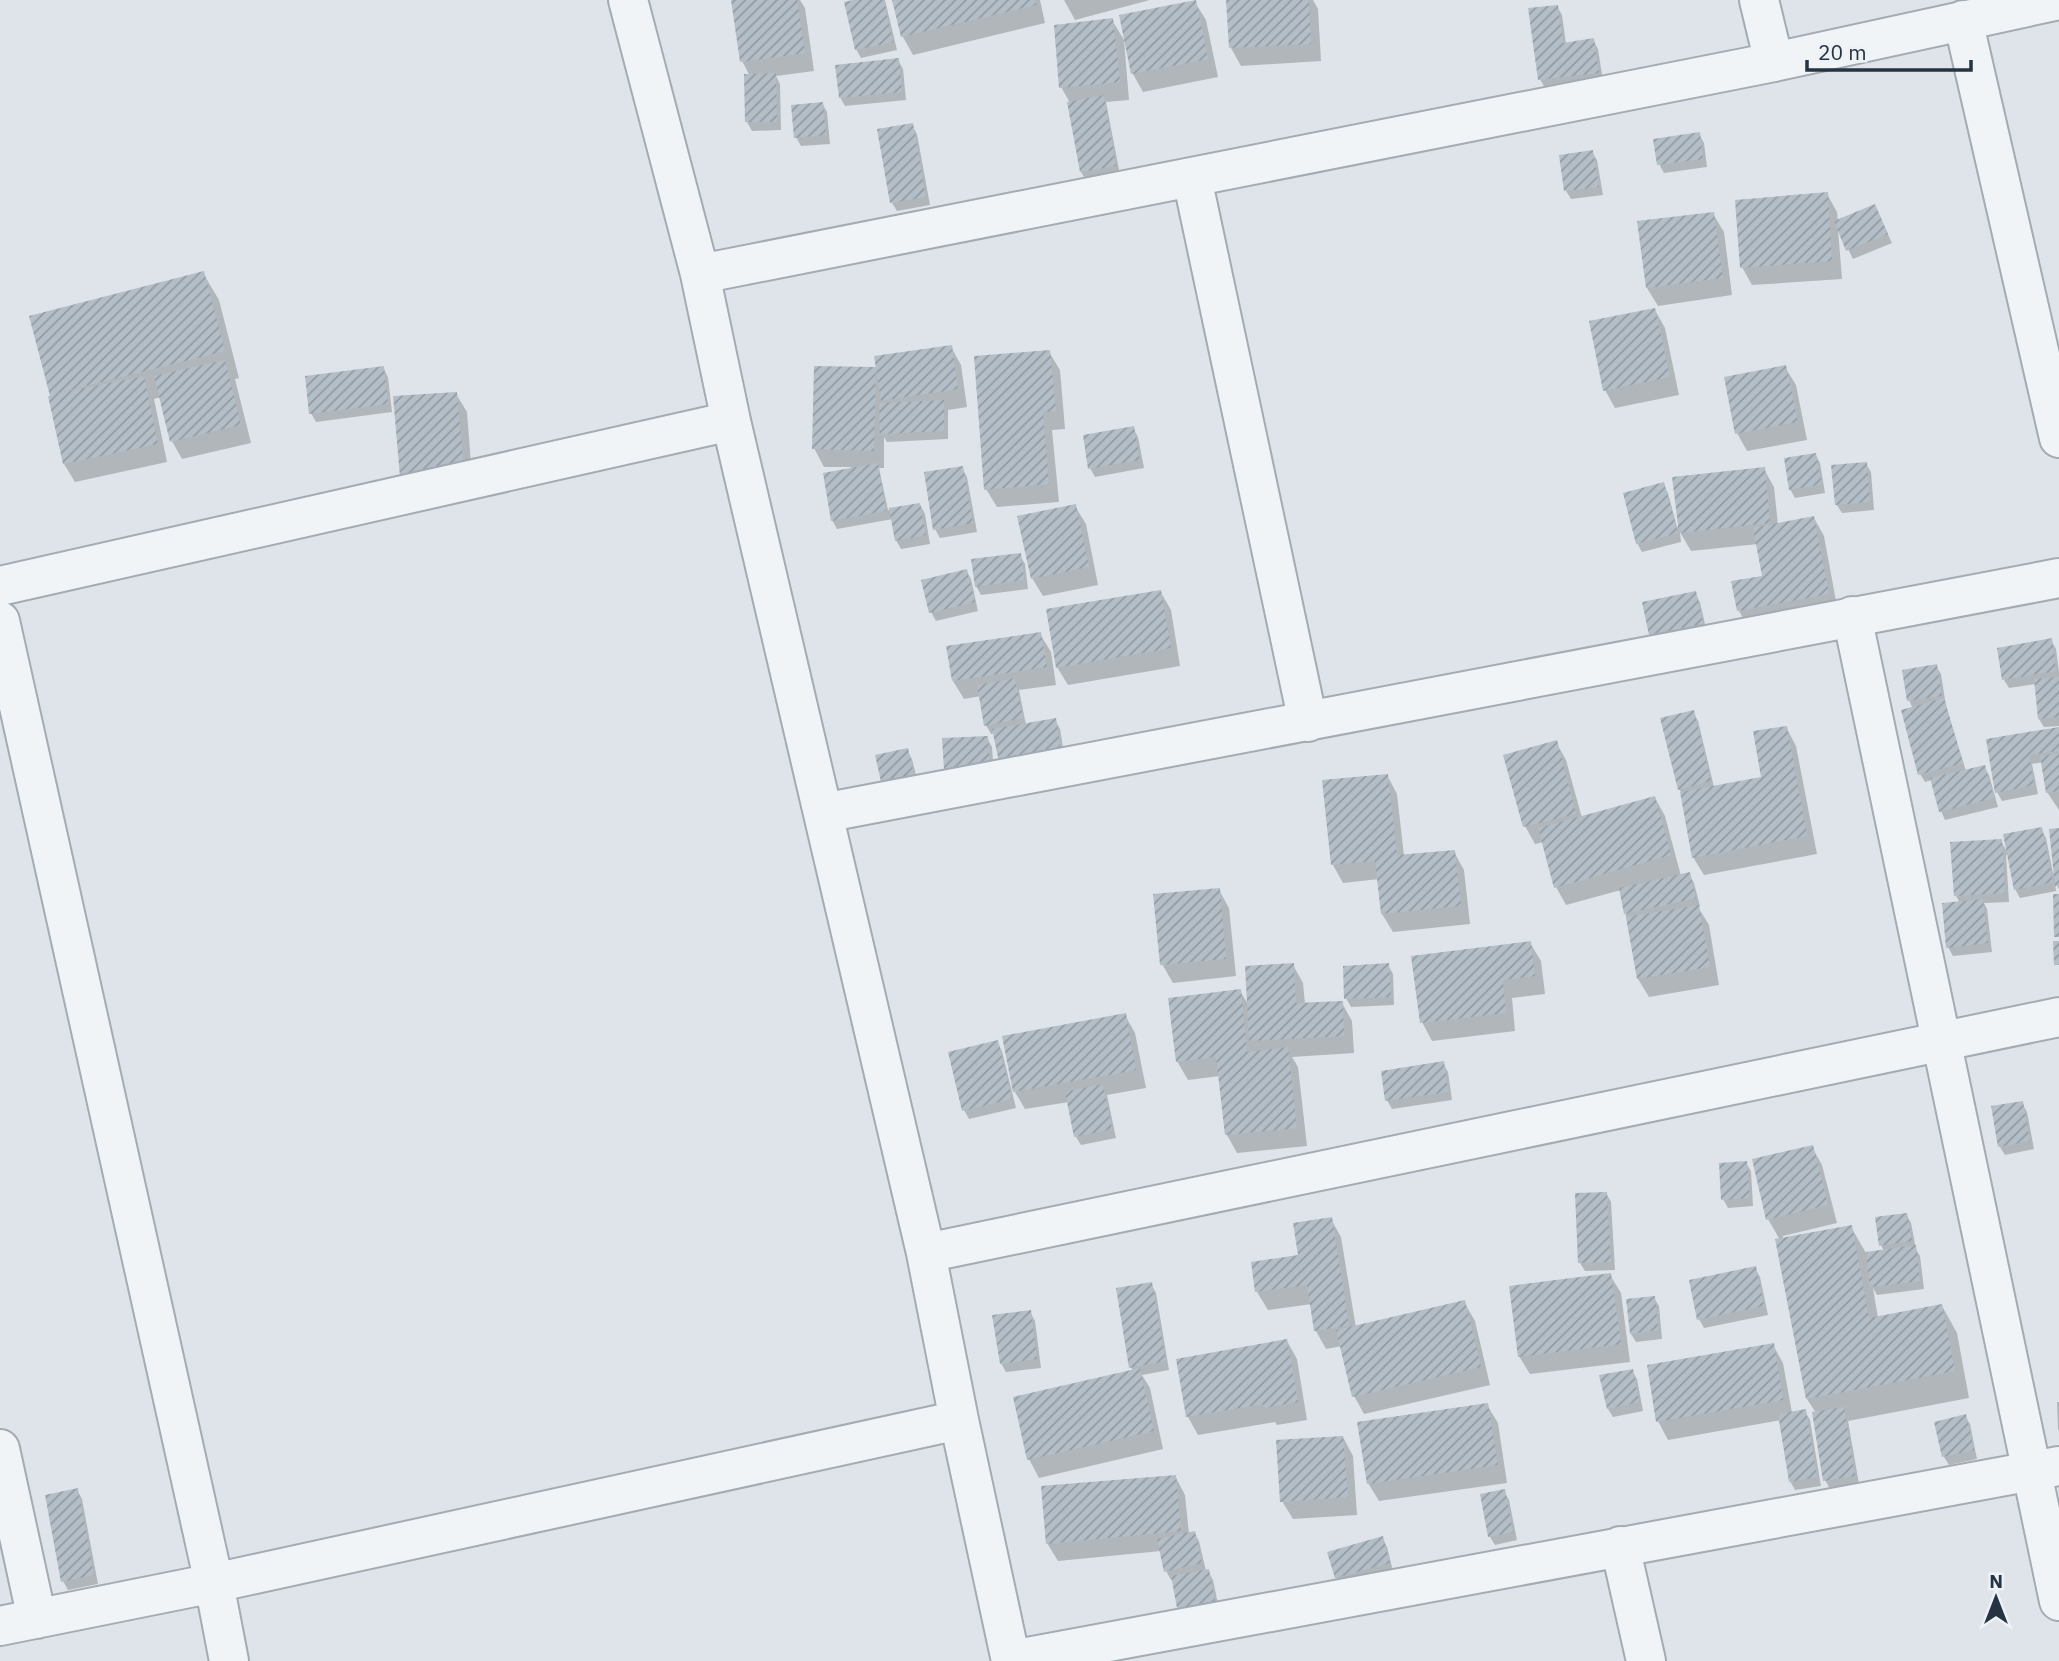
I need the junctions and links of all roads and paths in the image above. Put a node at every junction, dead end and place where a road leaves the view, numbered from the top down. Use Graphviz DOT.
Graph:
graph roads {
  1 [pos="628,0"];
  2 [pos="1759,0"];
  3 [pos="2059,0"];
  4 [pos="1963,20"];
  5 [pos="1774,62"];
  6 [pos="1192,178"];
  7 [pos="700,274"];
  8 [pos="731,421"];
  9 [pos="2059,438"];
  10 [pos="2059,578"];
  11 [pos="0,586"];
  12 [pos="1852,616"];
  13 [pos="0,621"];
  14 [pos="1308,722"];
  15 [pos="823,813"];
  16 [pos="2059,1017"];
  17 [pos="1941,1041"];
  18 [pos="926,1253"];
  19 [pos="959,1420"];
  20 [pos="0,1449"];
  21 [pos="2045,1469"];
  22 [pos="1620,1546"];
  23 [pos="214,1583"];
  24 [pos="2059,1601"];
  25 [pos="37,1619"];
  26 [pos="0,1626"];
  27 [pos="1011,1660"];
  28 [pos="229,1661"];
  29 [pos="1646,1661"];
  1 -- 7 [label="street"];
  2 -- 5 [label="street"];
  3 -- 4 [label="street"];
  4 -- 5 [label="street"];
  4 -- 9 [label="street"];
  5 -- 6 [label="street"];
  6 -- 7 [label="street"];
  6 -- 14 [label="street"];
  7 -- 8 [label="street"];
  8 -- 11 [label="street"];
  8 -- 15 [label="street"];
  10 -- 12 [label="street"];
  12 -- 14 [label="street"];
  12 -- 17 [label="street"];
  13 -- 23 [label="street"];
  14 -- 15 [label="street"];
  15 -- 18 [label="street"];
  16 -- 17 [label="street"];
  17 -- 18 [label="street"];
  17 -- 21 [label="street"];
  18 -- 19 [label="street"];
  19 -- 23 [label="street"];
  19 -- 27 [label="street"];
  20 -- 25 [label="street"];
  21 -- 22 [label="street"];
  21 -- 24 [label="street"];
  22 -- 27 [label="street"];
  22 -- 29 [label="street"];
  23 -- 25 [label="street"];
  23 -- 28 [label="street"];
  25 -- 26 [label="street"];
}
